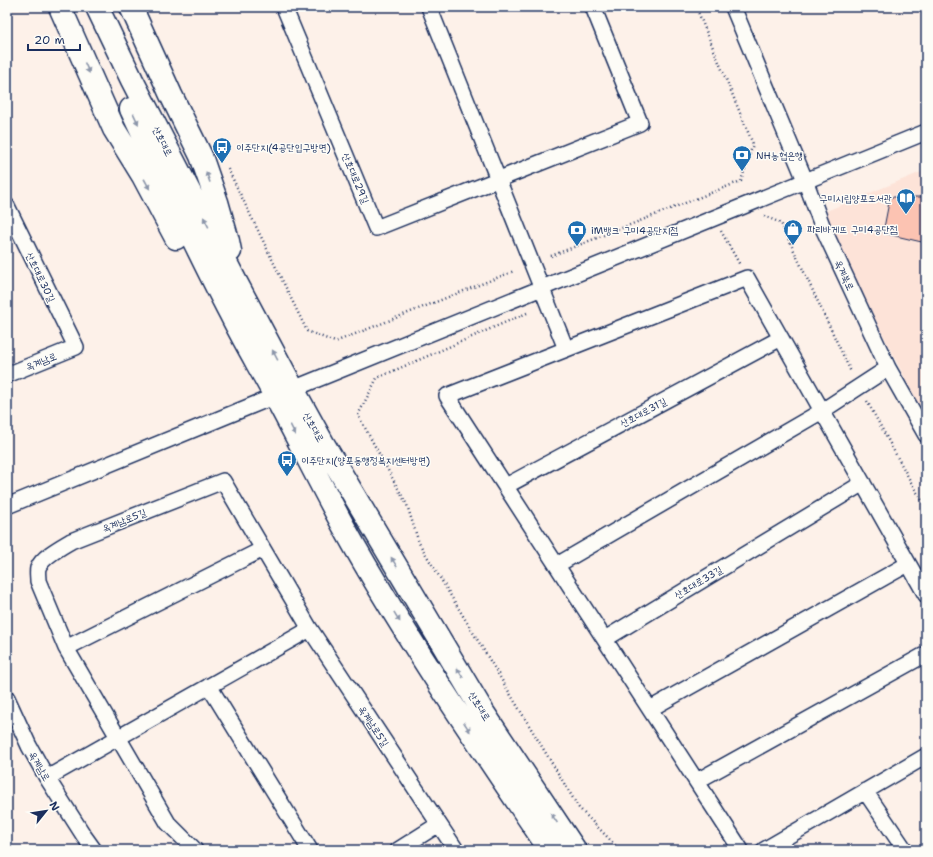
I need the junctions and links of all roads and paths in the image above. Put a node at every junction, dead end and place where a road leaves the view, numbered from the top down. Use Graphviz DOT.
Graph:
graph roads {
  1 [pos="60,7"];
  2 [pos="86,7"];
  3 [pos="97,7"];
  4 [pos="131,7"];
  5 [pos="284,7"];
  6 [pos="430,7"];
  7 [pos="593,7"];
  8 [pos="696,7"];
  9 [pos="733,7"];
  10 [pos="926,132"];
  11 [pos="227,166"];
  12 [pos="498,180"];
  13 [pos="805,180"];
  14 [pos="7,206"];
  15 [pos="721,230"];
  16 [pos="551,256"];
  17 [pos="514,271"];
  18 [pos="747,278"];
  19 [pos="236,282"];
  20 [pos="542,288"];
  21 [pos="527,313"];
  22 [pos="781,338"];
  23 [pos="76,347"];
  24 [pos="566,349"];
  25 [pos="888,368"];
  26 [pos="7,374"];
  27 [pos="284,392"];
  28 [pos="865,399"];
  29 [pos="822,410"];
  30 [pos="926,435"];
  31 [pos="863,483"];
  32 [pos="506,486"];
  33 [pos="7,506"];
  34 [pos="926,507"];
  35 [pos="263,549"];
  36 [pos="908,564"];
  37 [pos="557,565"];
  38 [pos="926,595"];
  39 [pos="310,629"];
  40 [pos="605,639"];
  41 [pos="66,648"];
  42 [pos="926,654"];
  43 [pos="209,686"];
  44 [pos="7,698"];
  45 [pos="650,709"];
  46 [pos="118,737"];
  47 [pos="926,756"];
  48 [pos="47,778"];
  49 [pos="697,781"];
  50 [pos="865,791"];
  51 [pos="439,824"];
  52 [pos="94,850"];
  53 [pos="195,850"];
  54 [pos="310,850"];
  55 [pos="398,850"];
  56 [pos="456,850"];
  57 [pos="550,850"];
  58 [pos="576,850"];
  59 [pos="620,850"];
  60 [pos="741,850"];
  61 [pos="764,850"];
  62 [pos="905,850"];
  1 -- 27 [label="street, one-way"];
  2 -- 27 [label="street, 산호대로, one-way"];
  19 -- 3 [label="street, 산호대로, one-way"];
  19 -- 4 [label="street, one-way"];
  5 -- 12 [label="street, 산호대로29길"];
  6 -- 12 [label="street"];
  7 -- 12 [label="street, 산호대로29길"];
  8 -- 16 [label="path"];
  9 -- 13 [label="street, 옥계북로"];
  10 -- 13 [label="street"];
  11 -- 17 [label="path"];
  12 -- 20 [label="street"];
  13 -- 20 [label="street"];
  13 -- 25 [label="street, 옥계북로"];
  14 -- 23 [label="street, 산호대로30길"];
  15 -- 18 [label="path"];
  18 -- 22 [label="street"];
  18 -- 24 [label="street"];
  27 -- 19 [label="street, 산호대로, one-way"];
  20 -- 24 [label="street"];
  20 -- 27 [label="street"];
  21 -- 59 [label="path"];
  22 -- 29 [label="street"];
  22 -- 32 [label="street, 산호대로31길"];
  23 -- 26 [label="street, 옥계남로"];
  24 -- 32 [label="street"];
  25 -- 29 [label="street"];
  25 -- 30 [label="street, 옥계북로"];
  27 -- 33 [label="street"];
  27 -- 57 [label="street, 산호대로, one-way"];
  58 -- 27 [label="street, 산호대로, one-way"];
  28 -- 34 [label="path"];
  29 -- 31 [label="street"];
  29 -- 37 [label="street"];
  31 -- 36 [label="street"];
  31 -- 40 [label="street, 산호대로33길"];
  32 -- 37 [label="street"];
  35 -- 39 [label="street, 옥계남로5길"];
  35 -- 41 [label="street"];
  35 -- 41 [label="street, 옥계남로5길"];
  36 -- 38 [label="street"];
  36 -- 45 [label="street"];
  37 -- 40 [label="street"];
  39 -- 43 [label="street"];
  39 -- 51 [label="street, 옥계남로5길"];
  40 -- 45 [label="street"];
  41 -- 46 [label="street, 옥계남로5길"];
  42 -- 49 [label="street"];
  43 -- 46 [label="street"];
  43 -- 54 [label="street"];
  44 -- 48 [label="street, 옥계남로"];
  45 -- 49 [label="street"];
  46 -- 48 [label="street"];
  46 -- 53 [label="street, 옥계남로5길"];
  47 -- 50 [label="street"];
  48 -- 52 [label="street, 옥계남로"];
  49 -- 60 [label="street"];
  50 -- 61 [label="street"];
  50 -- 62 [label="street"];
  51 -- 55 [label="street"];
  51 -- 56 [label="street, 옥계남로5길"];
}
